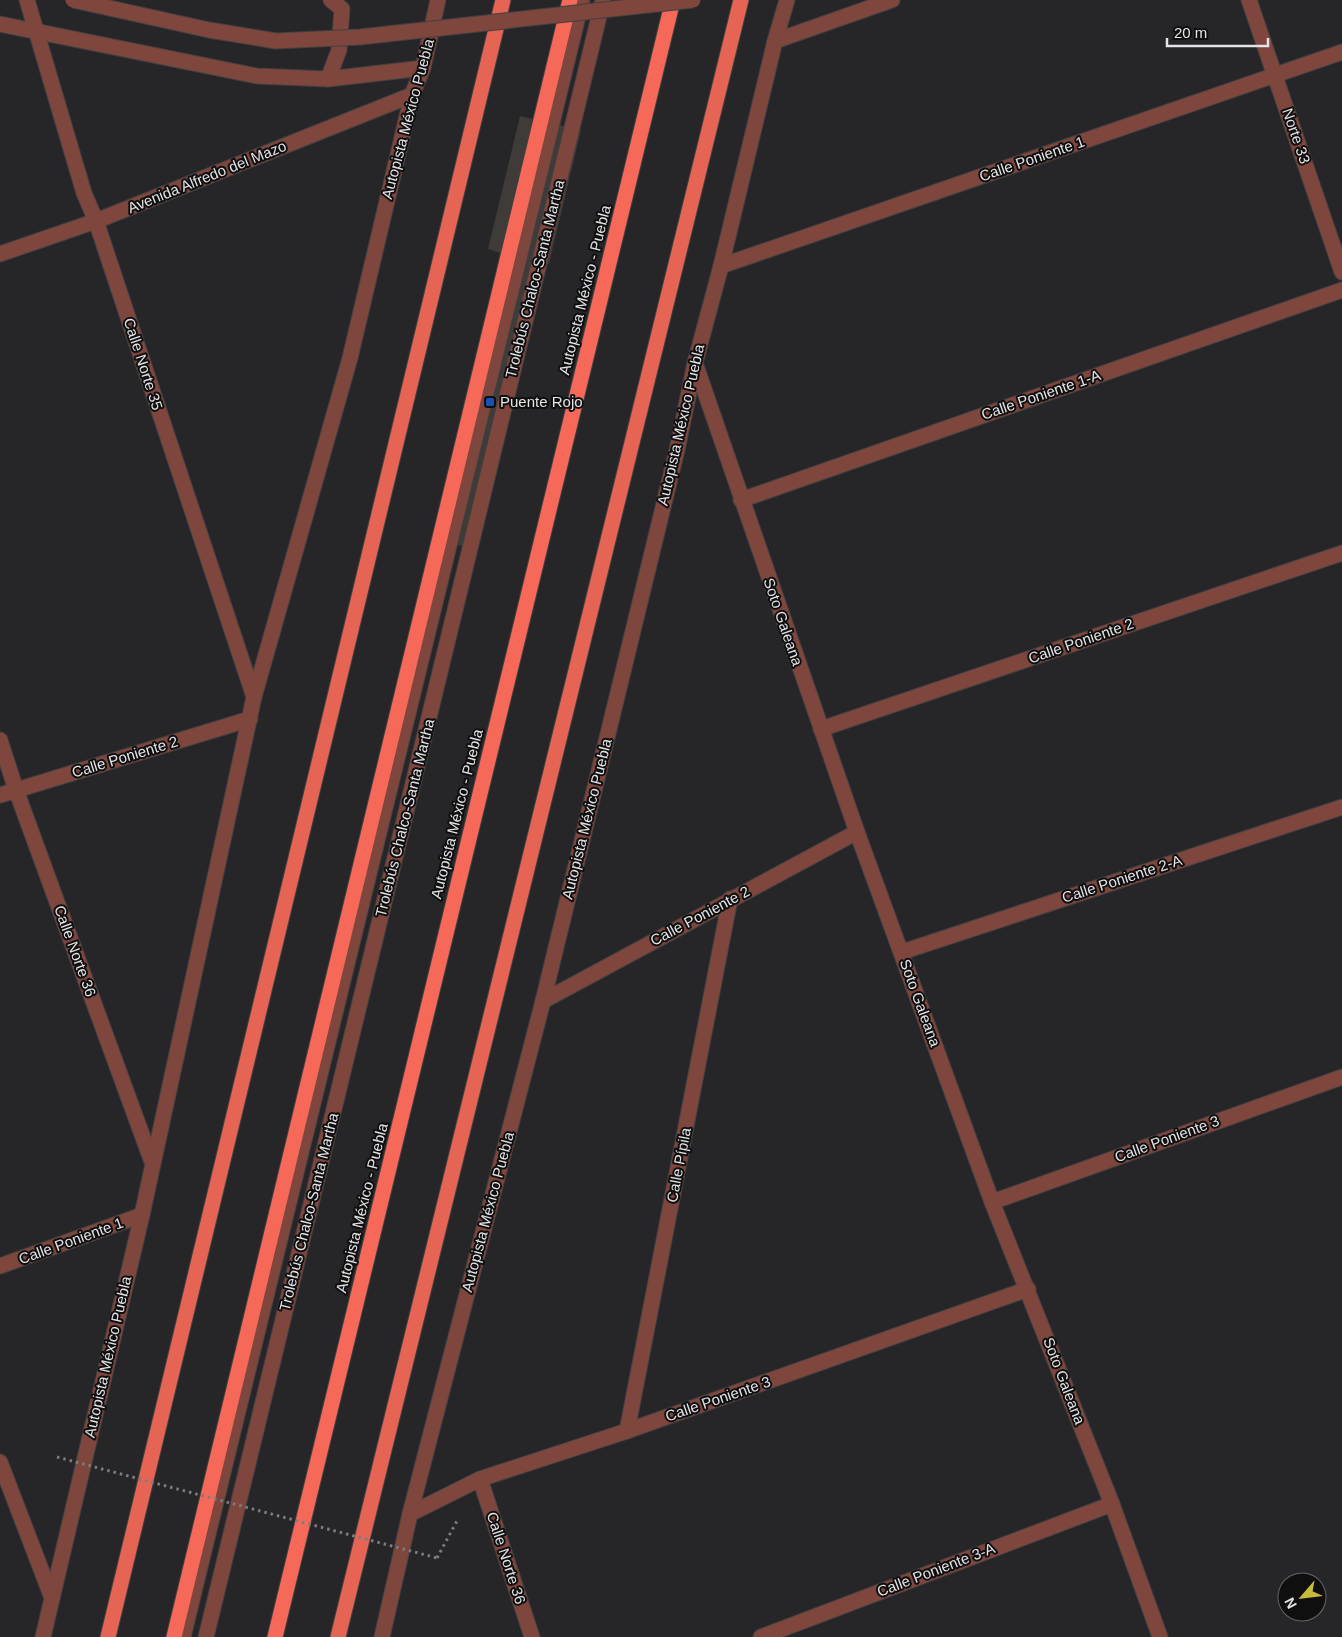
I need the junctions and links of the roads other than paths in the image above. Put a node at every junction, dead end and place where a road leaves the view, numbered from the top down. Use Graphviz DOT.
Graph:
graph roads {
  1 [pos="27,0"];
  2 [pos="73,0"];
  3 [pos="331,0"];
  4 [pos="438,0"];
  5 [pos="504,0"];
  6 [pos="570,0"];
  7 [pos="582,0"];
  8 [pos="603,0"];
  9 [pos="673,0"];
  10 [pos="693,0"];
  11 [pos="741,0"];
  12 [pos="787,0"];
  13 [pos="892,0"];
  14 [pos="1249,0"];
  15 [pos="0,24"];
  16 [pos="35,31"];
  17 [pos="775,41"];
  18 [pos="1342,52"];
  19 [pos="423,68"];
  20 [pos="1275,75"];
  21 [pos="328,79"];
  22 [pos="412,95"];
  23 [pos="96,221"];
  24 [pos="0,254"];
  25 [pos="721,266"];
  26 [pos="1342,272"];
  27 [pos="1342,290"];
  28 [pos="695,363"];
  29 [pos="741,500"];
  30 [pos="1342,553"];
  31 [pos="254,697"];
  32 [pos="250,719"];
  33 [pos="821,729"];
  34 [pos="0,740"];
  35 [pos="16,790"];
  36 [pos="0,794"];
  37 [pos="1342,806"];
  38 [pos="857,832"];
  39 [pos="730,899"];
  40 [pos="902,952"];
  41 [pos="543,1001"];
  42 [pos="1342,1077"];
  43 [pos="152,1162"];
  44 [pos="992,1202"];
  45 [pos="142,1215"];
  46 [pos="0,1266"];
  47 [pos="1028,1289"];
  48 [pos="628,1430"];
  49 [pos="0,1462"];
  50 [pos="480,1480"];
  51 [pos="1112,1504"];
  52 [pos="410,1514"];
  53 [pos="52,1598"];
  54 [pos="42,1637"];
  55 [pos="108,1637"];
  56 [pos="174,1637"];
  57 [pos="183,1637"];
  58 [pos="206,1637"];
  59 [pos="275,1637"];
  60 [pos="338,1637"];
  61 [pos="382,1637"];
  62 [pos="532,1637"];
  63 [pos="761,1637"];
  64 [pos="1160,1637"];
  1 -- 16 [label="street, Calle Norte 35"];
  2 -- 10 [label="street, bridge"];
  3 -- 21 [label="street"];
  4 -- 19 [label="street, Autopista México Puebla"];
  5 -- 55 [label="highway"];
  6 -- 56 [label="highway"];
  7 -- 57 [label="street"];
  8 -- 58 [label="street, Trolebús Chalco-Santa Martha"];
  9 -- 59 [label="highway, Autopista México - Puebla"];
  11 -- 60 [label="highway"];
  12 -- 17 [label="street, Autopista México Puebla"];
  13 -- 17 [label="street"];
  14 -- 20 [label="street, Norte 33"];
  15 -- 16 [label="street"];
  16 -- 21 [label="street"];
  16 -- 23 [label="street, Calle Norte 35"];
  17 -- 25 [label="street, Autopista México Puebla"];
  18 -- 20 [label="street, Calle Poniente 1"];
  19 -- 21 [label="street"];
  19 -- 22 [label="street, Autopista México Puebla"];
  20 -- 25 [label="street, Calle Poniente 1"];
  20 -- 26 [label="street, Norte 33"];
  22 -- 23 [label="street, Avenida Alfredo del Mazo"];
  22 -- 31 [label="street, Autopista México Puebla"];
  23 -- 24 [label="street, Avenida Alfredo del Mazo"];
  23 -- 31 [label="street, Calle Norte 35"];
  25 -- 28 [label="street, Autopista México Puebla"];
  27 -- 29 [label="street, Calle Poniente 1-A"];
  28 -- 29 [label="street, Soto Galeana"];
  28 -- 41 [label="street, Autopista México Puebla"];
  29 -- 33 [label="street, Soto Galeana"];
  30 -- 33 [label="street, Calle Poniente 2"];
  31 -- 32 [label="street, Autopista México Puebla"];
  32 -- 35 [label="street, Calle Poniente 2"];
  32 -- 43 [label="street, Autopista México Puebla"];
  33 -- 38 [label="street, Soto Galeana"];
  34 -- 35 [label="street, Calle Norte 36"];
  35 -- 36 [label="street, Calle Poniente 2"];
  35 -- 43 [label="street, Calle Norte 36"];
  37 -- 40 [label="street, Calle Poniente 2-A"];
  38 -- 39 [label="street, Calle Poniente 2"];
  38 -- 40 [label="street, Soto Galeana"];
  39 -- 41 [label="street, Calle Poniente 2"];
  39 -- 48 [label="street, Calle Pípila"];
  40 -- 44 [label="street, Soto Galeana"];
  41 -- 52 [label="street, Autopista México Puebla"];
  42 -- 44 [label="street, Calle Poniente 3"];
  43 -- 45 [label="street, Autopista México Puebla"];
  44 -- 47 [label="street, Soto Galeana"];
  45 -- 46 [label="street, Calle Poniente 1"];
  45 -- 53 [label="street, Autopista México Puebla"];
  47 -- 48 [label="street, Calle Poniente 3"];
  47 -- 51 [label="street, Soto Galeana"];
  48 -- 50 [label="street, Calle Poniente 3"];
  49 -- 53 [label="street"];
  50 -- 52 [label="street, Calle Poniente 3"];
  50 -- 62 [label="street, Calle Norte 36"];
  51 -- 63 [label="street, Calle Poniente 3-A"];
  51 -- 64 [label="street, Soto Galeana"];
  52 -- 61 [label="street, Autopista México Puebla"];
  53 -- 54 [label="street, Autopista México Puebla"];
}
